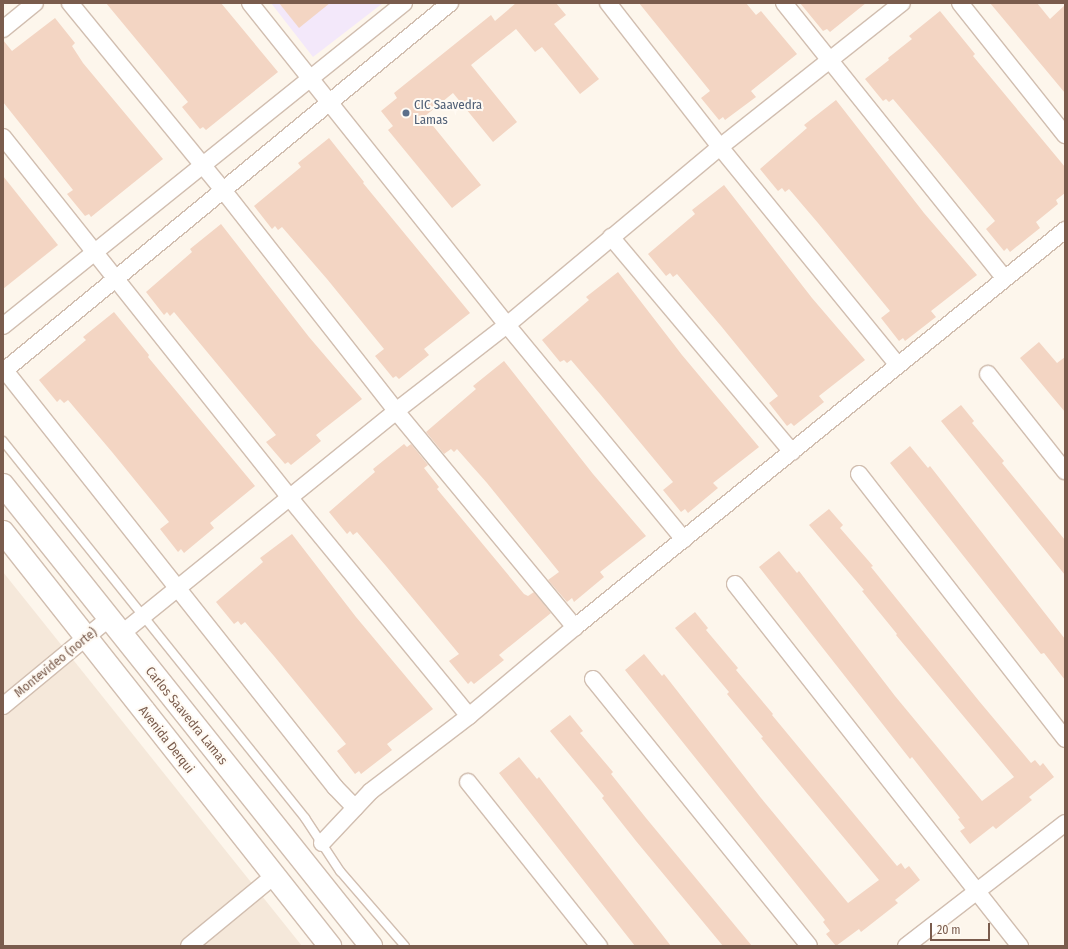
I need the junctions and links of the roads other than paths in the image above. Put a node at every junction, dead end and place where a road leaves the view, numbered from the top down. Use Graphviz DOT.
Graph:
graph roads {
  1 [pos="36,3"];
  2 [pos="70,3"];
  3 [pos="250,3"];
  4 [pos="404,3"];
  5 [pos="450,3"];
  6 [pos="608,3"];
  7 [pos="784,3"];
  8 [pos="902,3"];
  9 [pos="960,3"];
  10 [pos="3,29"];
  11 [pos="829,60"];
  12 [pos="311,78"];
  13 [pos="330,102"];
  14 [pos="1065,135"];
  15 [pos="3,137"];
  16 [pos="720,148"];
  17 [pos="203,166"];
  18 [pos="223,190"];
  19 [pos="1065,230"];
  20 [pos="611,237"];
  21 [pos="96,252"];
  22 [pos="116,278"];
  23 [pos="1004,278"];
  24 [pos="507,325"];
  25 [pos="3,326"];
  26 [pos="898,365"];
  27 [pos="4,369"];
  28 [pos="988,374"];
  29 [pos="396,411"];
  30 [pos="3,441"];
  31 [pos="792,452"];
  32 [pos="1065,471"];
  33 [pos="859,474"];
  34 [pos="3,485"];
  35 [pos="289,497"];
  36 [pos="3,532"];
  37 [pos="684,540"];
  38 [pos="735,584"];
  39 [pos="179,588"];
  40 [pos="143,616"];
  41 [pos="114,627"];
  42 [pos="575,627"];
  43 [pos="86,639"];
  44 [pos="593,679"];
  45 [pos="3,706"];
  46 [pos="469,716"];
  47 [pos="1065,739"];
  48 [pos="468,782"];
  49 [pos="355,808"];
  50 [pos="1065,823"];
  51 [pos="322,842"];
  52 [pos="274,876"];
  53 [pos="976,890"];
  54 [pos="189,946"];
  55 [pos="330,946"];
  56 [pos="370,946"];
  57 [pos="405,946"];
  58 [pos="599,946"];
  59 [pos="809,946"];
  60 [pos="906,946"];
  61 [pos="1020,946"];
  1 -- 10 [label="street"];
  2 -- 17 [label="street"];
  3 -- 12 [label="street"];
  4 -- 12 [label="street"];
  5 -- 13 [label="street"];
  6 -- 16 [label="street"];
  7 -- 11 [label="street"];
  8 -- 11 [label="street, Montevideo (norte)"];
  9 -- 14 [label="street"];
  11 -- 16 [label="street, Montevideo (norte)"];
  11 -- 23 [label="street"];
  12 -- 13 [label="street"];
  12 -- 17 [label="street"];
  13 -- 18 [label="street"];
  13 -- 24 [label="street"];
  15 -- 21 [label="street"];
  16 -- 20 [label="street, Montevideo (norte)"];
  16 -- 26 [label="street"];
  17 -- 18 [label="street"];
  17 -- 21 [label="street"];
  18 -- 22 [label="street"];
  18 -- 29 [label="street"];
  19 -- 23 [label="street"];
  20 -- 24 [label="street, Montevideo (norte)"];
  20 -- 31 [label="street"];
  21 -- 22 [label="street"];
  21 -- 25 [label="street"];
  22 -- 27 [label="street"];
  22 -- 35 [label="street"];
  23 -- 26 [label="street"];
  24 -- 29 [label="street, Montevideo (norte)"];
  24 -- 37 [label="street"];
  26 -- 31 [label="street"];
  27 -- 39 [label="street"];
  28 -- 32 [label="street"];
  29 -- 35 [label="street, Montevideo (norte)"];
  29 -- 42 [label="street"];
  30 -- 40 [label="lane"];
  31 -- 37 [label="street"];
  33 -- 47 [label="street"];
  34 -- 41 [label="main road, Carlos Saavedra Lamas"];
  35 -- 39 [label="street, Montevideo (norte)"];
  35 -- 46 [label="street"];
  36 -- 43 [label="main road, Avenida Derqui"];
  37 -- 42 [label="street"];
  38 -- 53 [label="street"];
  39 -- 40 [label="street, Montevideo (norte)"];
  39 -- 49 [label="street"];
  40 -- 41 [label="street, Montevideo (norte)"];
  40 -- 51 [label="lane"];
  41 -- 43 [label="street, Montevideo (norte)"];
  41 -- 56 [label="main road, Carlos Saavedra Lamas"];
  42 -- 46 [label="street"];
  43 -- 45 [label="street, Montevideo (norte)"];
  43 -- 52 [label="main road, Avenida Derqui"];
  44 -- 59 [label="street"];
  46 -- 49 [label="street"];
  48 -- 58 [label="street"];
  49 -- 51 [label="street"];
  50 -- 53 [label="street"];
  51 -- 57 [label="lane"];
  52 -- 54 [label="street"];
  52 -- 55 [label="main road, Avenida Derqui"];
  53 -- 60 [label="street"];
  53 -- 61 [label="street"];
}
